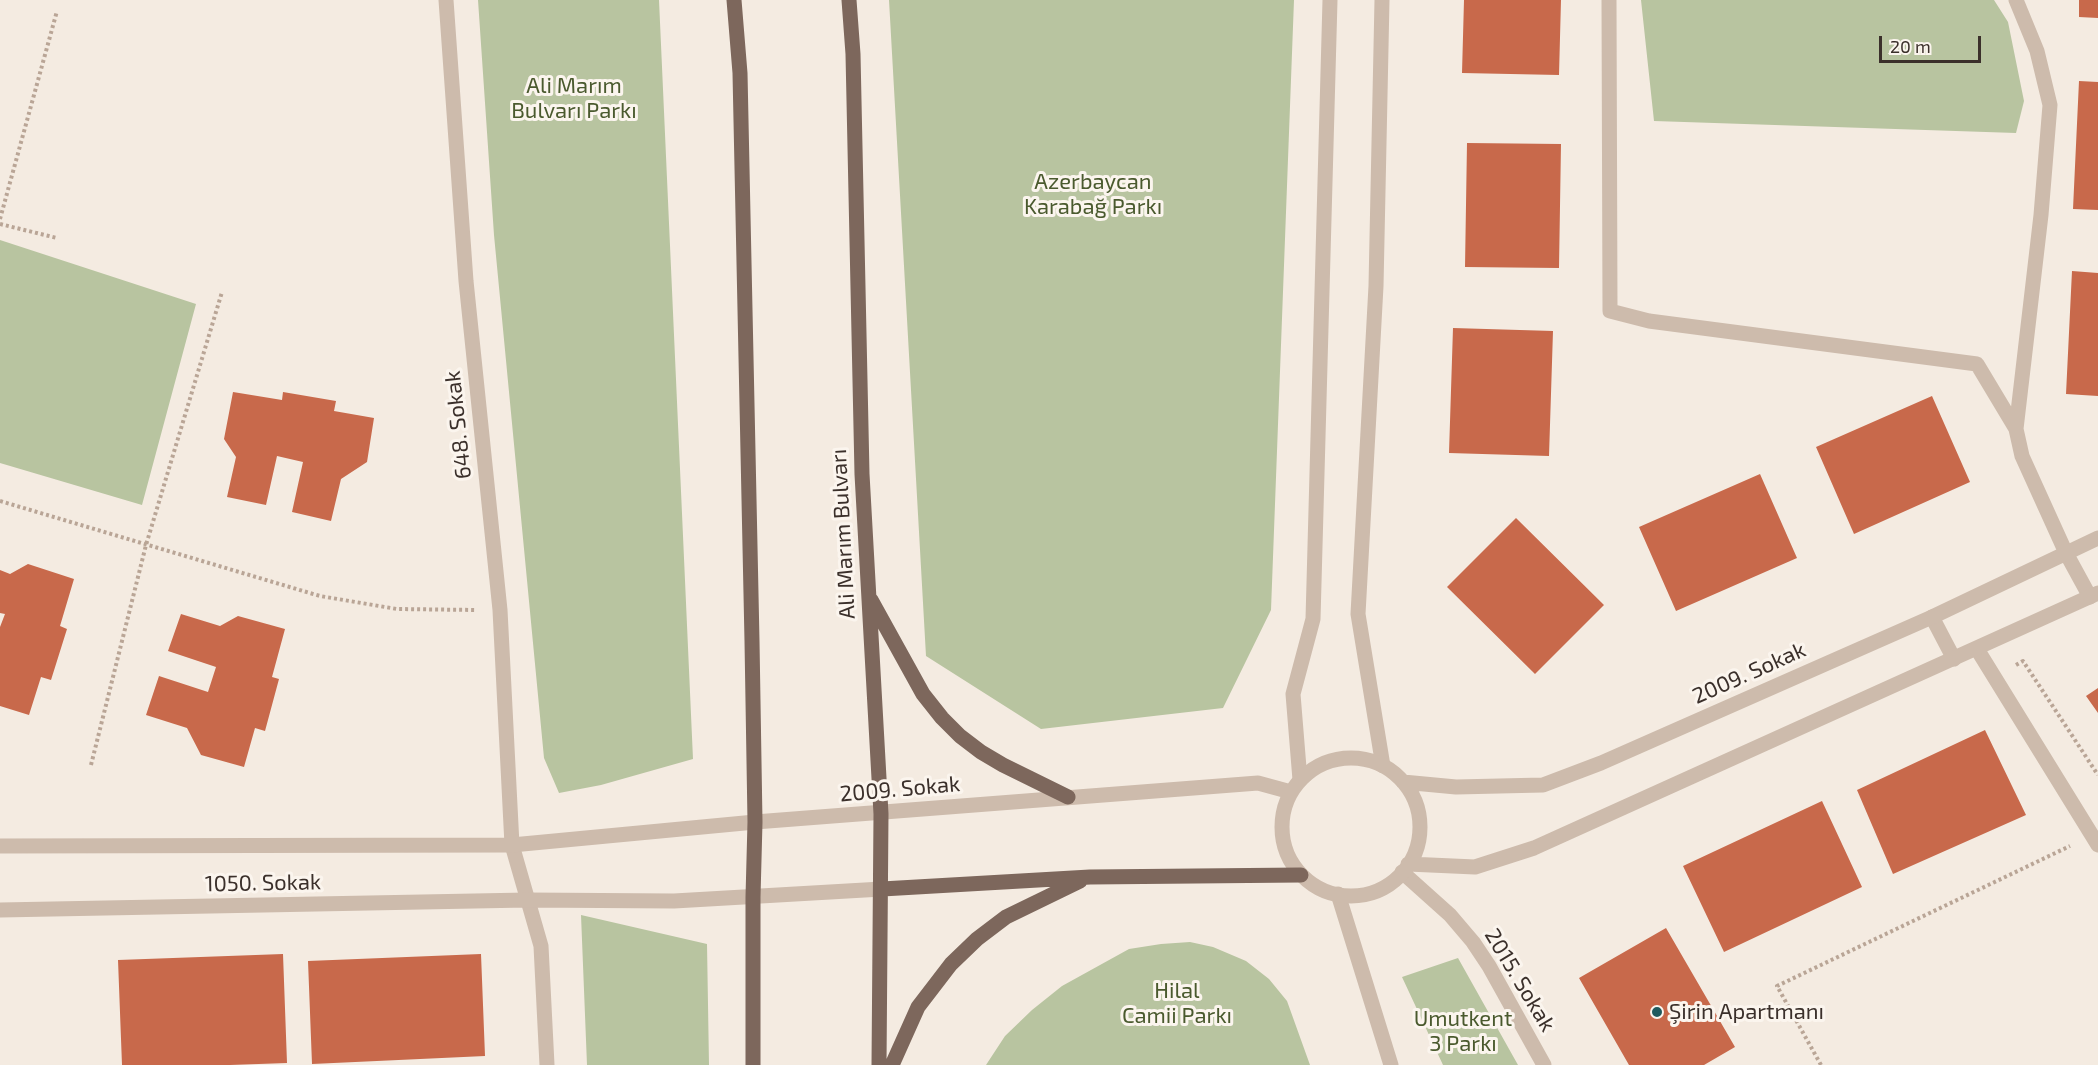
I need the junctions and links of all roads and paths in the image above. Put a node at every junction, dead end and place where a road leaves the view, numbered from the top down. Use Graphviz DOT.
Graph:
graph roads {
  1 [pos="446,0"];
  2 [pos="734,0"];
  3 [pos="849,0"];
  4 [pos="1330,0"];
  5 [pos="1382,0"];
  6 [pos="1609,0"];
  7 [pos="2016,0"];
  8 [pos="57,11"];
  9 [pos="0,221"];
  10 [pos="57,238"];
  11 [pos="222,292"];
  12 [pos="2016,429"];
  13 [pos="0,501"];
  14 [pos="2098,538"];
  15 [pos="146,545"];
  16 [pos="2066,553"];
  17 [pos="2094,595"];
  18 [pos="868,596"];
  19 [pos="500,610"];
  20 [pos="1932,617"];
  21 [pos="1977,649"];
  22 [pos="1954,659"];
  23 [pos="1994,676"];
  24 [pos="92,765"];
  25 [pos="1383,766"];
  26 [pos="2098,775"];
  27 [pos="1403,782"];
  28 [pos="1296,786"];
  29 [pos="1068,797"];
  30 [pos="881,814"];
  31 [pos="755,822"];
  32 [pos="2095,840"];
  33 [pos="512,845"];
  34 [pos="0,846"];
  35 [pos="1405,868"];
  36 [pos="1301,875"];
  37 [pos="1087,877"];
  38 [pos="882,889"];
  39 [pos="1338,894"];
  40 [pos="753,897"];
  41 [pos="527,900"];
  42 [pos="0,910"];
  43 [pos="547,1065"];
  44 [pos="753,1065"];
  45 [pos="879,1065"];
  46 [pos="892,1065"];
  47 [pos="1391,1065"];
  48 [pos="1544,1065"];
  49 [pos="1821,1065"];
  1 -- 19 [label="street, 648. Sokak"];
  2 -- 31 [label="main road"];
  3 -- 18 [label="main road, Ali Marım Bulvarı"];
  4 -- 28 [label="street"];
  5 -- 25 [label="street"];
  6 -- 12 [label="street"];
  7 -- 12 [label="street"];
  8 -- 9 [label="path"];
  9 -- 10 [label="path"];
  11 -- 15 [label="path"];
  12 -- 16 [label="street"];
  13 -- 15 [label="path"];
  14 -- 16 [label="street, 2009. Sokak"];
  15 -- 19 [label="path"];
  15 -- 24 [label="path"];
  16 -- 17 [label="street"];
  16 -- 20 [label="street, 2009. Sokak"];
  17 -- 21 [label="street"];
  18 -- 29 [label="main road"];
  18 -- 30 [label="main road, Ali Marım Bulvarı"];
  19 -- 33 [label="street, 648. Sokak"];
  20 -- 22 [label="street"];
  20 -- 27 [label="street, 2009. Sokak"];
  21 -- 22 [label="street"];
  21 -- 23 [label="street"];
  22 -- 35 [label="street"];
  23 -- 26 [label="path"];
  23 -- 32 [label="street"];
  25 -- 27 [label="street"];
  25 -- 28 [label="street"];
  27 -- 35 [label="street"];
  28 -- 29 [label="street, 2009. Sokak"];
  28 -- 36 [label="street"];
  29 -- 30 [label="street, 2009. Sokak"];
  30 -- 31 [label="street, 2009. Sokak"];
  30 -- 38 [label="main road, Ali Marım Bulvarı"];
  31 -- 33 [label="street, 2009. Sokak"];
  31 -- 40 [label="main road"];
  32 -- 49 [label="path"];
  33 -- 34 [label="street, 1050. Sokak"];
  33 -- 41 [label="street, 648. Sokak"];
  35 -- 39 [label="street"];
  35 -- 48 [label="street, 2015. Sokak"];
  36 -- 37 [label="main road"];
  36 -- 39 [label="street"];
  37 -- 38 [label="main road"];
  37 -- 46 [label="main road"];
  38 -- 40 [label="street"];
  38 -- 45 [label="main road, Ali Marım Bulvarı"];
  39 -- 47 [label="street"];
  40 -- 41 [label="street"];
  40 -- 44 [label="main road"];
  41 -- 42 [label="street, 1050. Sokak"];
  41 -- 43 [label="street, 648. Sokak"];
}
